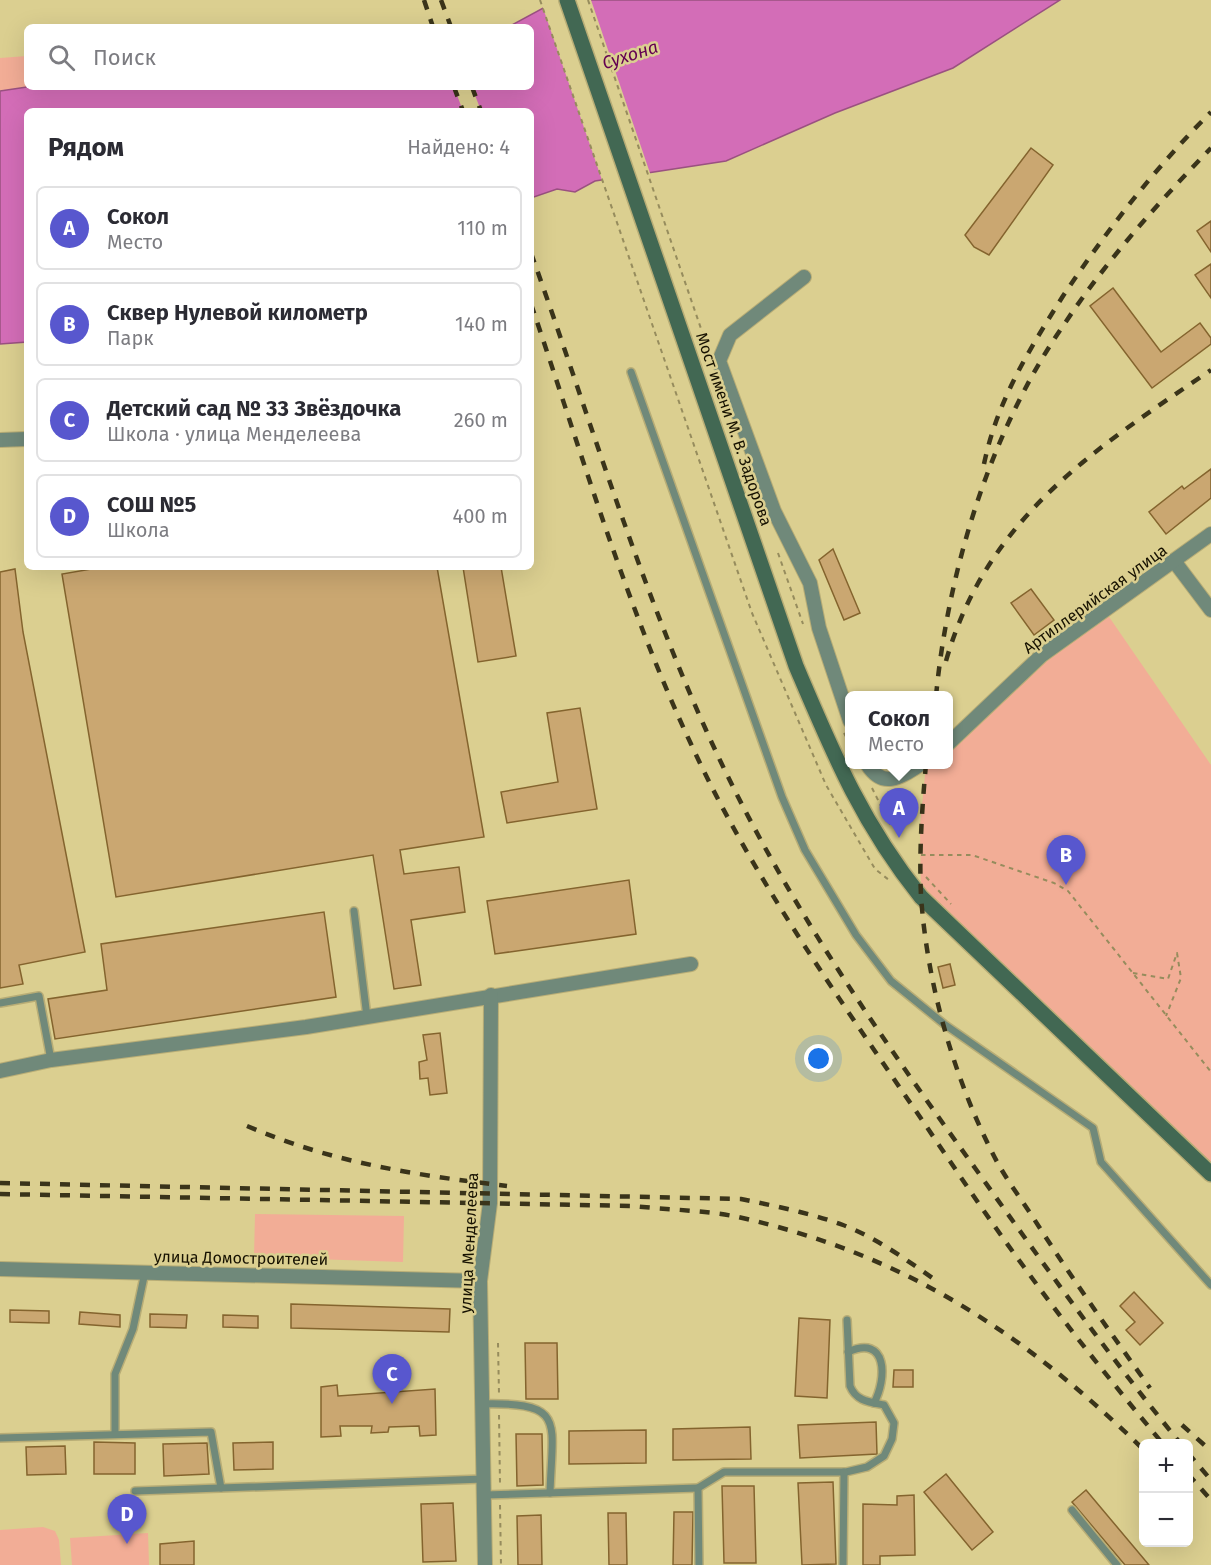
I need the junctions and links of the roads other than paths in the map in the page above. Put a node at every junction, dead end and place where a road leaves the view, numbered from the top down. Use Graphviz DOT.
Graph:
graph roads {
  1 [pos="567,0"];
  2 [pos="804,277"];
  3 [pos="631,372"];
  4 [pos="24,439"];
  5 [pos="0,440"];
  6 [pos="1211,534"];
  7 [pos="1174,561"];
  8 [pos="1211,610"];
  9 [pos="845,709"];
  10 [pos="953,739"];
  11 [pos="871,769"];
  12 [pos="914,769"];
  13 [pos="354,911"];
  14 [pos="691,964"];
  15 [pos="491,995"];
  16 [pos="0,1003"];
  17 [pos="367,1017"];
  18 [pos="51,1060"];
  19 [pos="0,1071"];
  20 [pos="1211,1174"];
  21 [pos="0,1269"];
  22 [pos="145,1272"];
  23 [pos="480,1281"];
  24 [pos="1211,1285"];
  25 [pos="847,1320"];
  26 [pos="848,1352"];
  27 [pos="874,1403"];
  28 [pos="482,1404"];
  29 [pos="115,1434"];
  30 [pos="0,1438"];
  31 [pos="844,1472"];
  32 [pos="484,1479"];
  33 [pos="221,1488"];
  34 [pos="698,1488"];
  35 [pos="135,1491"];
  36 [pos="550,1493"];
  37 [pos="484,1495"];
  38 [pos="1072,1510"];
  39 [pos="485,1565"];
  40 [pos="699,1565"];
  41 [pos="843,1565"];
  42 [pos="1117,1565"];
  1 -- 20 [label="main road, Мост имени М. В. Задорова"];
  2 -- 9 [label="street"];
  3 -- 24 [label="lane"];
  4 -- 5 [label="street"];
  6 -- 7 [label="street, Артиллерийская улица"];
  7 -- 8 [label="street"];
  7 -- 10 [label="street, Артиллерийская улица"];
  11 -- 12 [label="street"];
  13 -- 17 [label="lane"];
  14 -- 15 [label="street"];
  15 -- 17 [label="street"];
  15 -- 23 [label="street, улица Менделеева"];
  16 -- 18 [label="lane"];
  17 -- 18 [label="street"];
  18 -- 19 [label="street"];
  21 -- 22 [label="street, улица Домостроителей"];
  22 -- 23 [label="street, улица Домостроителей"];
  22 -- 29 [label="lane"];
  23 -- 28 [label="street, улица Менделеева"];
  25 -- 26 [label="lane"];
  26 -- 27 [label="lane"];
  26 -- 27 [label="lane"];
  27 -- 31 [label="lane"];
  28 -- 32 [label="street, улица Менделеева"];
  28 -- 36 [label="lane"];
  29 -- 30 [label="lane"];
  29 -- 33 [label="lane"];
  31 -- 34 [label="lane"];
  31 -- 41 [label="lane"];
  32 -- 33 [label="lane"];
  32 -- 37 [label="street, улица Менделеева"];
  33 -- 35 [label="lane"];
  34 -- 36 [label="lane"];
  34 -- 40 [label="lane"];
  36 -- 37 [label="lane"];
  37 -- 39 [label="street, улица Менделеева"];
  38 -- 42 [label="lane"];
}
